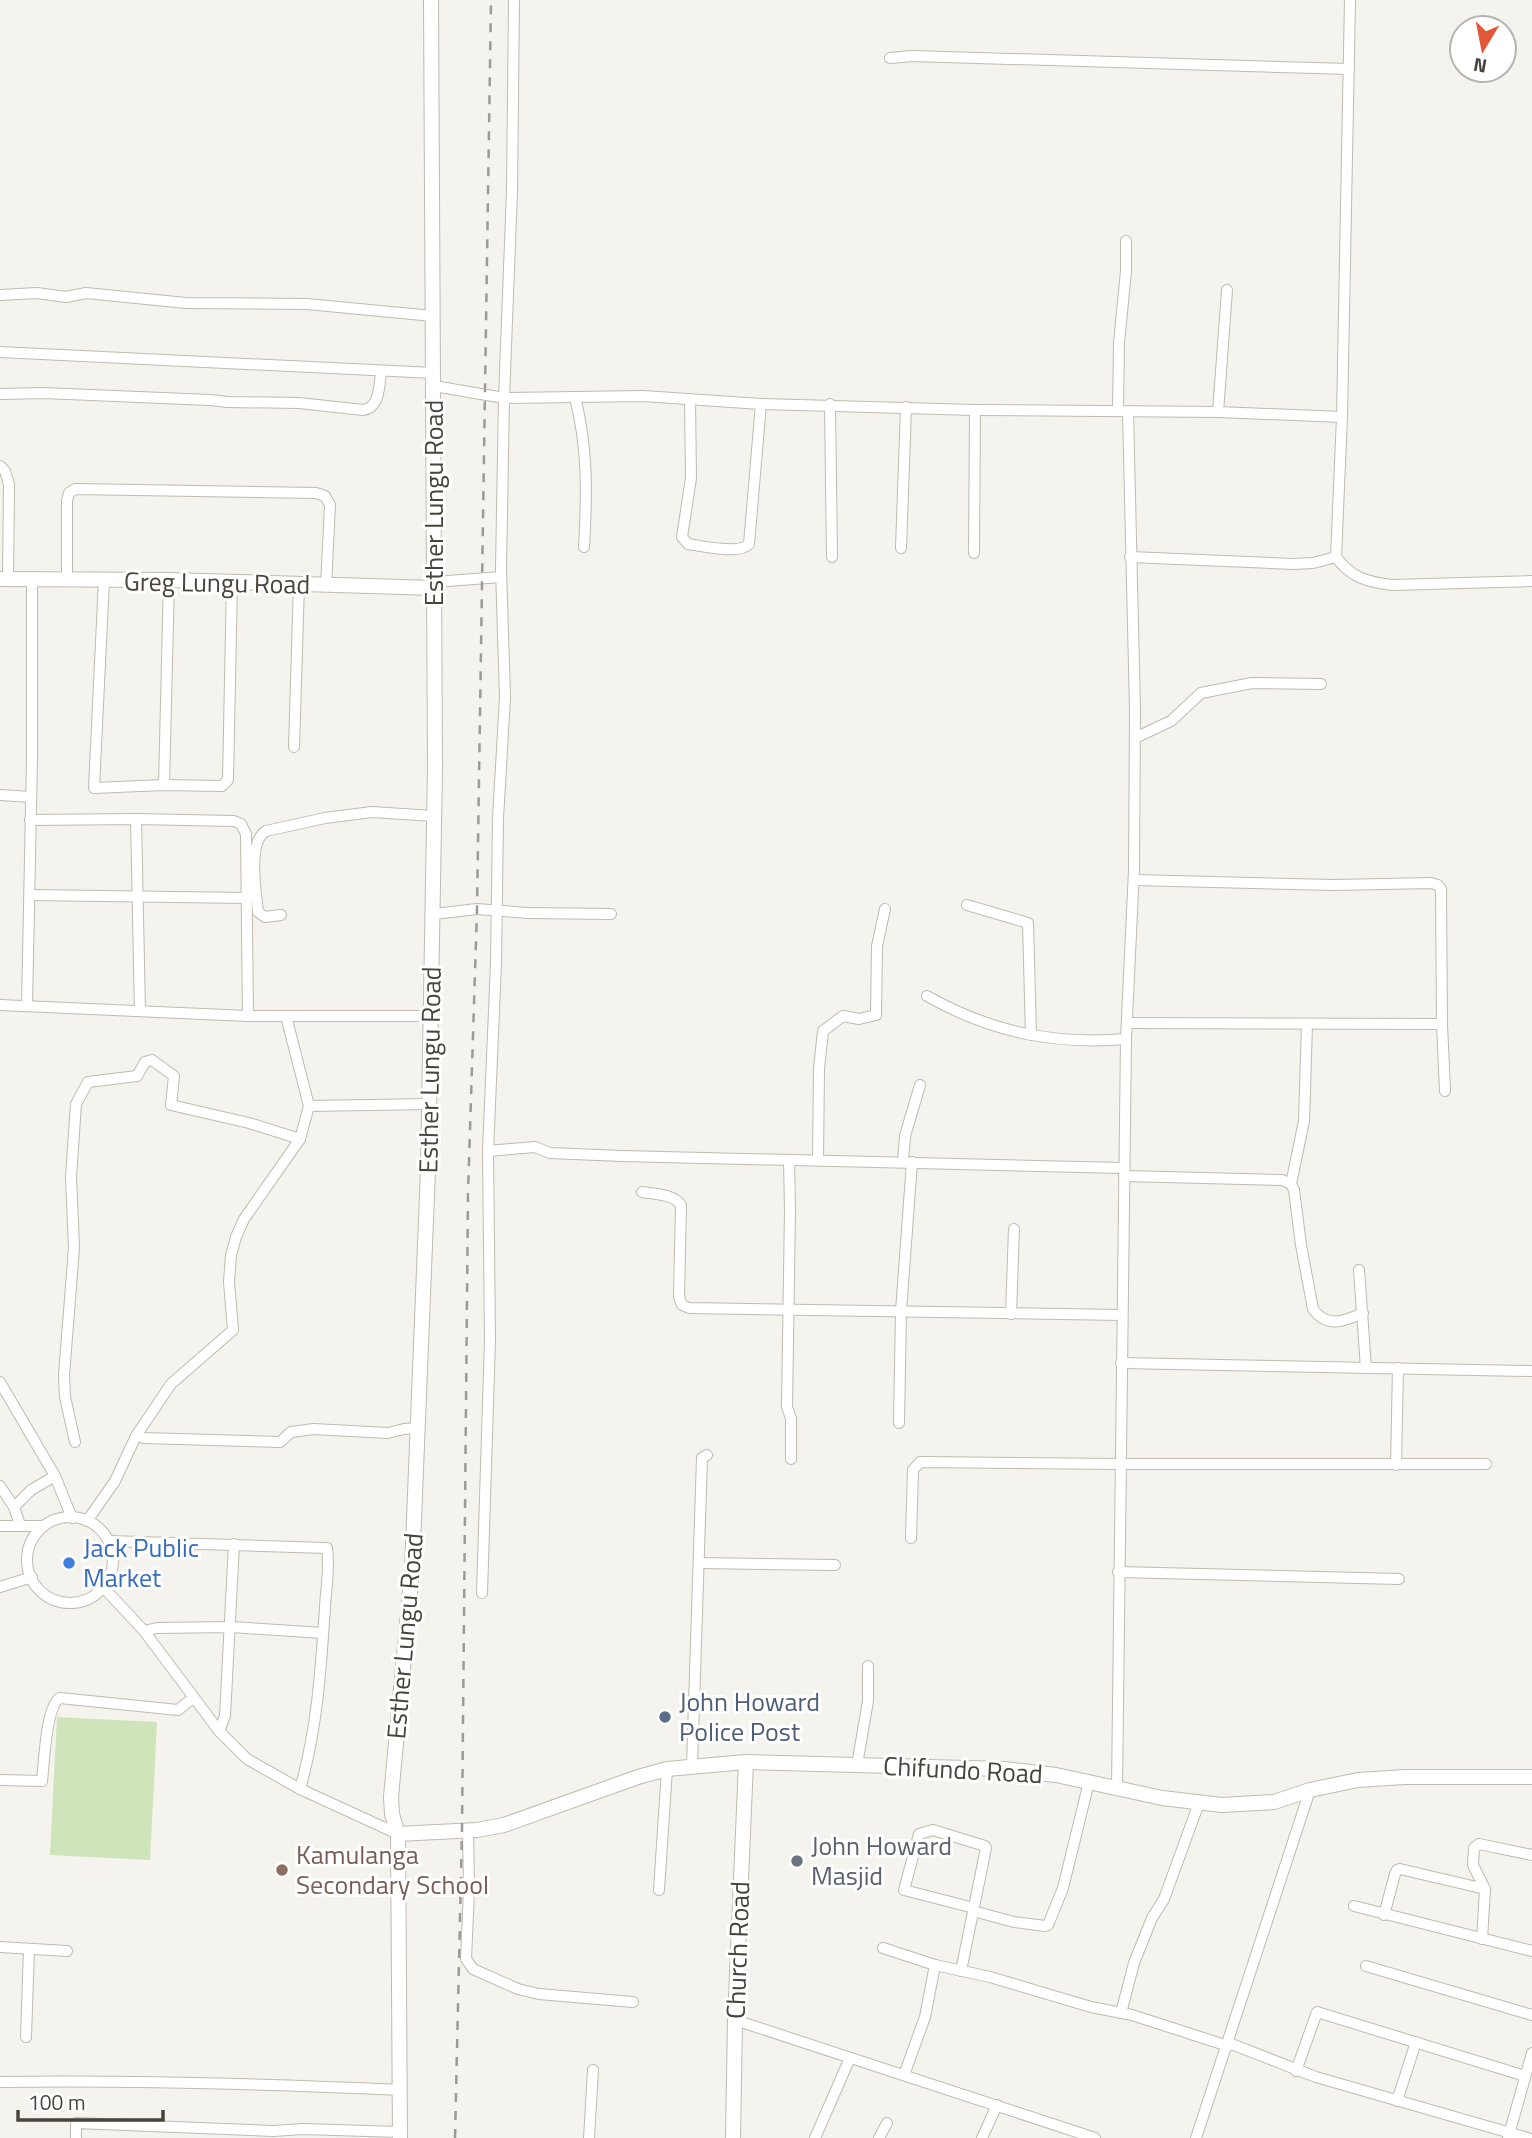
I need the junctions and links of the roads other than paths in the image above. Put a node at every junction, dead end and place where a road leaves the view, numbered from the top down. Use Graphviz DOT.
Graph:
graph roads {
  1 [pos="431,0"];
  2 [pos="514,0"];
  3 [pos="1350,0"];
  4 [pos="890,58"];
  5 [pos="1349,69"];
  6 [pos="1126,241"];
  7 [pos="1227,290"];
  8 [pos="0,295"];
  9 [pos="433,316"];
  10 [pos="0,352"];
  11 [pos="382,372"];
  12 [pos="434,380"];
  13 [pos="0,394"];
  14 [pos="575,397"];
  15 [pos="504,398"];
  16 [pos="690,399"];
  17 [pos="761,404"];
  18 [pos="830,404"];
  19 [pos="906,407"];
  20 [pos="975,410"];
  21 [pos="1123,411"];
  22 [pos="1218,412"];
  23 [pos="1342,417"];
  24 [pos="0,466"];
  25 [pos="584,547"];
  26 [pos="901,548"];
  27 [pos="974,553"];
  28 [pos="832,557"];
  29 [pos="1130,557"];
  30 [pos="1336,557"];
  31 [pos="501,577"];
  32 [pos="32,578"];
  33 [pos="4,579"];
  34 [pos="67,579"];
  35 [pos="104,580"];
  36 [pos="169,580"];
  37 [pos="232,581"];
  38 [pos="1532,581"];
  39 [pos="299,584"];
  40 [pos="434,585"];
  41 [pos="326,586"];
  42 [pos="1321,684"];
  43 [pos="1135,738"];
  44 [pos="294,747"];
  45 [pos="164,785"];
  46 [pos="0,795"];
  47 [pos="31,797"];
  48 [pos="434,816"];
  49 [pos="136,819"];
  50 [pos="30,820"];
  51 [pos="1134,880"];
  52 [pos="30,895"];
  53 [pos="139,896"];
  54 [pos="247,898"];
  55 [pos="967,905"];
  56 [pos="885,909"];
  57 [pos="497,910"];
  58 [pos="433,914"];
  59 [pos="611,914"];
  60 [pos="281,915"];
  61 [pos="927,996"];
  62 [pos="0,1005"];
  63 [pos="27,1006"];
  64 [pos="140,1012"];
  65 [pos="248,1016"];
  66 [pos="286,1016"];
  67 [pos="431,1016"];
  68 [pos="1127,1023"];
  69 [pos="1442,1024"];
  70 [pos="1307,1025"];
  71 [pos="1031,1035"];
  72 [pos="1126,1039"];
  73 [pos="920,1085"];
  74 [pos="1445,1091"];
  75 [pos="429,1104"];
  76 [pos="309,1106"];
  77 [pos="300,1139"];
  78 [pos="488,1151"];
  79 [pos="789,1160"];
  80 [pos="818,1160"];
  81 [pos="907,1162"];
  82 [pos="1124,1172"];
  83 [pos="1291,1184"];
  84 [pos="642,1192"];
  85 [pos="1014,1229"];
  86 [pos="1360,1270"];
  87 [pos="789,1311"];
  88 [pos="901,1311"];
  89 [pos="1011,1314"];
  90 [pos="1363,1314"];
  91 [pos="1122,1315"];
  92 [pos="1121,1363"];
  93 [pos="1366,1367"];
  94 [pos="1398,1368"];
  95 [pos="1532,1371"];
  96 [pos="0,1382"];
  97 [pos="899,1423"];
  98 [pos="419,1428"];
  99 [pos="136,1436"];
  100 [pos="75,1442"];
  101 [pos="707,1455"];
  102 [pos="791,1459"];
  103 [pos="1120,1464"];
  104 [pos="1486,1464"];
  105 [pos="1396,1465"];
  106 [pos="55,1476"];
  107 [pos="0,1486"];
  108 [pos="14,1507"];
  109 [pos="72,1518"];
  110 [pos="87,1521"];
  111 [pos="20,1525"];
  112 [pos="0,1526"];
  113 [pos="44,1526"];
  114 [pos="911,1538"];
  115 [pos="109,1541"];
  116 [pos="234,1544"];
  117 [pos="699,1563"];
  118 [pos="835,1565"];
  119 [pos="1118,1572"];
  120 [pos="32,1577"];
  121 [pos="1399,1579"];
  122 [pos="0,1587"];
  123 [pos="104,1588"];
  124 [pos="482,1593"];
  125 [pos="231,1627"];
  126 [pos="144,1631"];
  127 [pos="323,1633"];
  128 [pos="868,1666"];
  129 [pos="192,1698"];
  130 [pos="219,1731"];
  131 [pos="746,1762"];
  132 [pos="857,1765"];
  133 [pos="692,1766"];
  134 [pos="667,1769"];
  135 [pos="1532,1777"];
  136 [pos="0,1780"];
  137 [pos="1089,1782"];
  138 [pos="300,1789"];
  139 [pos="1116,1790"];
  140 [pos="1310,1790"];
  141 [pos="1199,1803"];
  142 [pos="468,1830"];
  143 [pos="398,1834"];
  144 [pos="1532,1855"];
  145 [pos="1485,1889"];
  146 [pos="659,1890"];
  147 [pos="1354,1906"];
  148 [pos="973,1909"];
  149 [pos="1384,1915"];
  150 [pos="1482,1938"];
  151 [pos="0,1947"];
  152 [pos="883,1948"];
  153 [pos="29,1949"];
  154 [pos="67,1951"];
  155 [pos="1532,1951"];
  156 [pos="935,1965"];
  157 [pos="1366,1966"];
  158 [pos="961,1971"];
  159 [pos="633,2002"];
  160 [pos="1121,2013"];
  161 [pos="1532,2015"];
  162 [pos="735,2020"];
  163 [pos="26,2037"];
  164 [pos="1416,2042"];
  165 [pos="1228,2045"];
  166 [pos="1532,2053"];
  167 [pos="850,2058"];
  168 [pos="593,2070"];
  169 [pos="1296,2071"];
  170 [pos="904,2075"];
  171 [pos="1525,2076"];
  172 [pos="0,2082"];
  173 [pos="401,2090"];
  174 [pos="1397,2101"];
  175 [pos="997,2105"];
  176 [pos="887,2123"];
  177 [pos="145,2132"];
  178 [pos="400,2135"];
  179 [pos="1509,2135"];
  180 [pos="76,2138"];
  181 [pos="590,2138"];
  182 [pos="733,2138"];
  183 [pos="815,2138"];
  184 [pos="879,2138"];
  185 [pos="982,2138"];
  186 [pos="1095,2138"];
  187 [pos="1196,2138"];
  188 [pos="1528,2138"];
  1 -- 9 [label="street, Esther Lungu Road"];
  2 -- 15 [label="street"];
  3 -- 5 [label="street"];
  4 -- 5 [label="street"];
  5 -- 23 [label="street"];
  6 -- 21 [label="street"];
  7 -- 22 [label="street"];
  8 -- 9 [label="street"];
  9 -- 12 [label="street, Esther Lungu Road"];
  10 -- 11 [label="street"];
  11 -- 12 [label="street"];
  11 -- 13 [label="street"];
  12 -- 15 [label="street"];
  12 -- 40 [label="street, Esther Lungu Road"];
  14 -- 15 [label="street"];
  14 -- 16 [label="street"];
  14 -- 25 [label="street"];
  15 -- 31 [label="street"];
  16 -- 17 [label="street"];
  16 -- 17 [label="street"];
  17 -- 18 [label="street"];
  18 -- 19 [label="street"];
  18 -- 28 [label="street"];
  19 -- 20 [label="street"];
  19 -- 26 [label="street"];
  20 -- 21 [label="street"];
  20 -- 27 [label="street"];
  21 -- 22 [label="street"];
  21 -- 29 [label="street"];
  22 -- 23 [label="street"];
  23 -- 30 [label="street"];
  24 -- 33 [label="street"];
  29 -- 30 [label="street"];
  29 -- 43 [label="street"];
  30 -- 38 [label="street"];
  31 -- 40 [label="street"];
  31 -- 57 [label="street"];
  32 -- 33 [label="street, Greg Lungu Road"];
  32 -- 34 [label="street, Greg Lungu Road"];
  32 -- 47 [label="street"];
  34 -- 35 [label="street, Greg Lungu Road"];
  34 -- 41 [label="street"];
  35 -- 36 [label="street, Greg Lungu Road"];
  35 -- 45 [label="street"];
  36 -- 37 [label="street, Greg Lungu Road"];
  36 -- 45 [label="street"];
  37 -- 39 [label="street, Greg Lungu Road"];
  37 -- 45 [label="street"];
  39 -- 41 [label="street, Greg Lungu Road"];
  39 -- 44 [label="street"];
  40 -- 41 [label="street, Greg Lungu Road"];
  40 -- 48 [label="street, Esther Lungu Road"];
  42 -- 43 [label="street"];
  43 -- 51 [label="street"];
  46 -- 47 [label="street"];
  47 -- 50 [label="street"];
  48 -- 58 [label="street, Esther Lungu Road"];
  48 -- 60 [label="street"];
  49 -- 50 [label="street"];
  49 -- 53 [label="street"];
  49 -- 54 [label="street"];
  50 -- 52 [label="street"];
  51 -- 68 [label="street"];
  51 -- 69 [label="street"];
  52 -- 53 [label="street"];
  52 -- 63 [label="street"];
  53 -- 54 [label="street"];
  53 -- 64 [label="street"];
  54 -- 65 [label="street"];
  55 -- 71 [label="street"];
  56 -- 80 [label="street"];
  57 -- 58 [label="street"];
  57 -- 59 [label="street"];
  57 -- 78 [label="street"];
  58 -- 67 [label="street, Esther Lungu Road"];
  61 -- 71 [label="street"];
  62 -- 63 [label="street"];
  63 -- 64 [label="street"];
  64 -- 65 [label="street"];
  65 -- 66 [label="street"];
  66 -- 67 [label="street"];
  66 -- 76 [label="street"];
  67 -- 75 [label="street, Esther Lungu Road"];
  68 -- 70 [label="street"];
  68 -- 72 [label="street"];
  69 -- 70 [label="street"];
  69 -- 74 [label="street"];
  70 -- 83 [label="street"];
  71 -- 72 [label="street"];
  72 -- 82 [label="street"];
  73 -- 81 [label="street"];
  75 -- 76 [label="street"];
  75 -- 98 [label="street, Esther Lungu Road"];
  76 -- 77 [label="street"];
  77 -- 99 [label="street"];
  77 -- 100 [label="street"];
  78 -- 79 [label="street"];
  78 -- 124 [label="street"];
  79 -- 80 [label="street"];
  79 -- 87 [label="street"];
  80 -- 81 [label="street"];
  81 -- 82 [label="street"];
  81 -- 88 [label="street"];
  82 -- 83 [label="street"];
  82 -- 91 [label="street"];
  83 -- 90 [label="street"];
  84 -- 87 [label="street"];
  85 -- 89 [label="street"];
  86 -- 90 [label="street"];
  87 -- 88 [label="street"];
  87 -- 102 [label="street"];
  88 -- 89 [label="street"];
  88 -- 97 [label="street"];
  89 -- 91 [label="street"];
  90 -- 93 [label="street"];
  91 -- 92 [label="street"];
  92 -- 93 [label="street"];
  92 -- 103 [label="street"];
  93 -- 94 [label="street"];
  94 -- 95 [label="street"];
  94 -- 105 [label="street"];
  96 -- 106 [label="street"];
  98 -- 99 [label="street"];
  98 -- 143 [label="street, Esther Lungu Road"];
  99 -- 110 [label="street"];
  101 -- 117 [label="street"];
  103 -- 105 [label="street"];
  103 -- 114 [label="street"];
  103 -- 119 [label="street"];
  104 -- 105 [label="street"];
  106 -- 108 [label="street"];
  106 -- 109 [label="street"];
  107 -- 108 [label="street"];
  108 -- 111 [label="street"];
  109 -- 110 [label="street"];
  109 -- 113 [label="street"];
  110 -- 115 [label="street"];
  111 -- 112 [label="street"];
  111 -- 113 [label="street"];
  113 -- 120 [label="street"];
  115 -- 116 [label="street"];
  115 -- 123 [label="street"];
  116 -- 125 [label="street"];
  116 -- 127 [label="street"];
  117 -- 118 [label="street"];
  117 -- 133 [label="street"];
  119 -- 121 [label="street"];
  119 -- 139 [label="street"];
  120 -- 122 [label="street"];
  120 -- 123 [label="street"];
  123 -- 126 [label="street"];
  125 -- 126 [label="street"];
  125 -- 127 [label="street"];
  125 -- 130 [label="street"];
  126 -- 129 [label="street"];
  127 -- 138 [label="street"];
  128 -- 132 [label="street"];
  129 -- 130 [label="street"];
  129 -- 136 [label="street"];
  130 -- 138 [label="street"];
  131 -- 132 [label="street, Chifundo Road"];
  131 -- 133 [label="street, Chifundo Road"];
  131 -- 162 [label="street, Church Road"];
  132 -- 137 [label="street, Chifundo Road"];
  133 -- 134 [label="street, Chifundo Road"];
  134 -- 142 [label="street, Chifundo Road"];
  134 -- 146 [label="street"];
  135 -- 140 [label="street, Chifundo Road"];
  137 -- 139 [label="street, Chifundo Road"];
  137 -- 148 [label="street"];
  138 -- 143 [label="street"];
  139 -- 141 [label="street, Chifundo Road"];
  140 -- 141 [label="street, Chifundo Road"];
  140 -- 165 [label="street"];
  141 -- 160 [label="street"];
  142 -- 143 [label="street, Chifundo Road"];
  142 -- 159 [label="street"];
  143 -- 173 [label="street, Esther Lungu Road"];
  144 -- 145 [label="street"];
  145 -- 149 [label="street"];
  145 -- 150 [label="street"];
  147 -- 149 [label="street"];
  148 -- 148 [label="street"];
  148 -- 158 [label="street"];
  149 -- 150 [label="street"];
  150 -- 155 [label="street"];
  151 -- 153 [label="street"];
  152 -- 156 [label="street"];
  153 -- 154 [label="street"];
  153 -- 163 [label="street"];
  156 -- 158 [label="street"];
  156 -- 170 [label="street"];
  157 -- 161 [label="street"];
  158 -- 160 [label="street"];
  160 -- 165 [label="street"];
  162 -- 167 [label="street"];
  162 -- 182 [label="street, Church Road"];
  164 -- 169 [label="street"];
  164 -- 171 [label="street"];
  164 -- 174 [label="street"];
  165 -- 169 [label="street"];
  165 -- 187 [label="street"];
  166 -- 171 [label="street"];
  167 -- 170 [label="street"];
  167 -- 183 [label="street"];
  168 -- 181 [label="street"];
  169 -- 174 [label="street"];
  170 -- 175 [label="street"];
  171 -- 179 [label="street"];
  172 -- 173 [label="street"];
  173 -- 178 [label="street, Esther Lungu Road"];
  174 -- 179 [label="street"];
  175 -- 185 [label="street"];
  175 -- 186 [label="street"];
  176 -- 184 [label="street"];
  177 -- 178 [label="street"];
  177 -- 180 [label="street"];
  179 -- 188 [label="street"];
}
